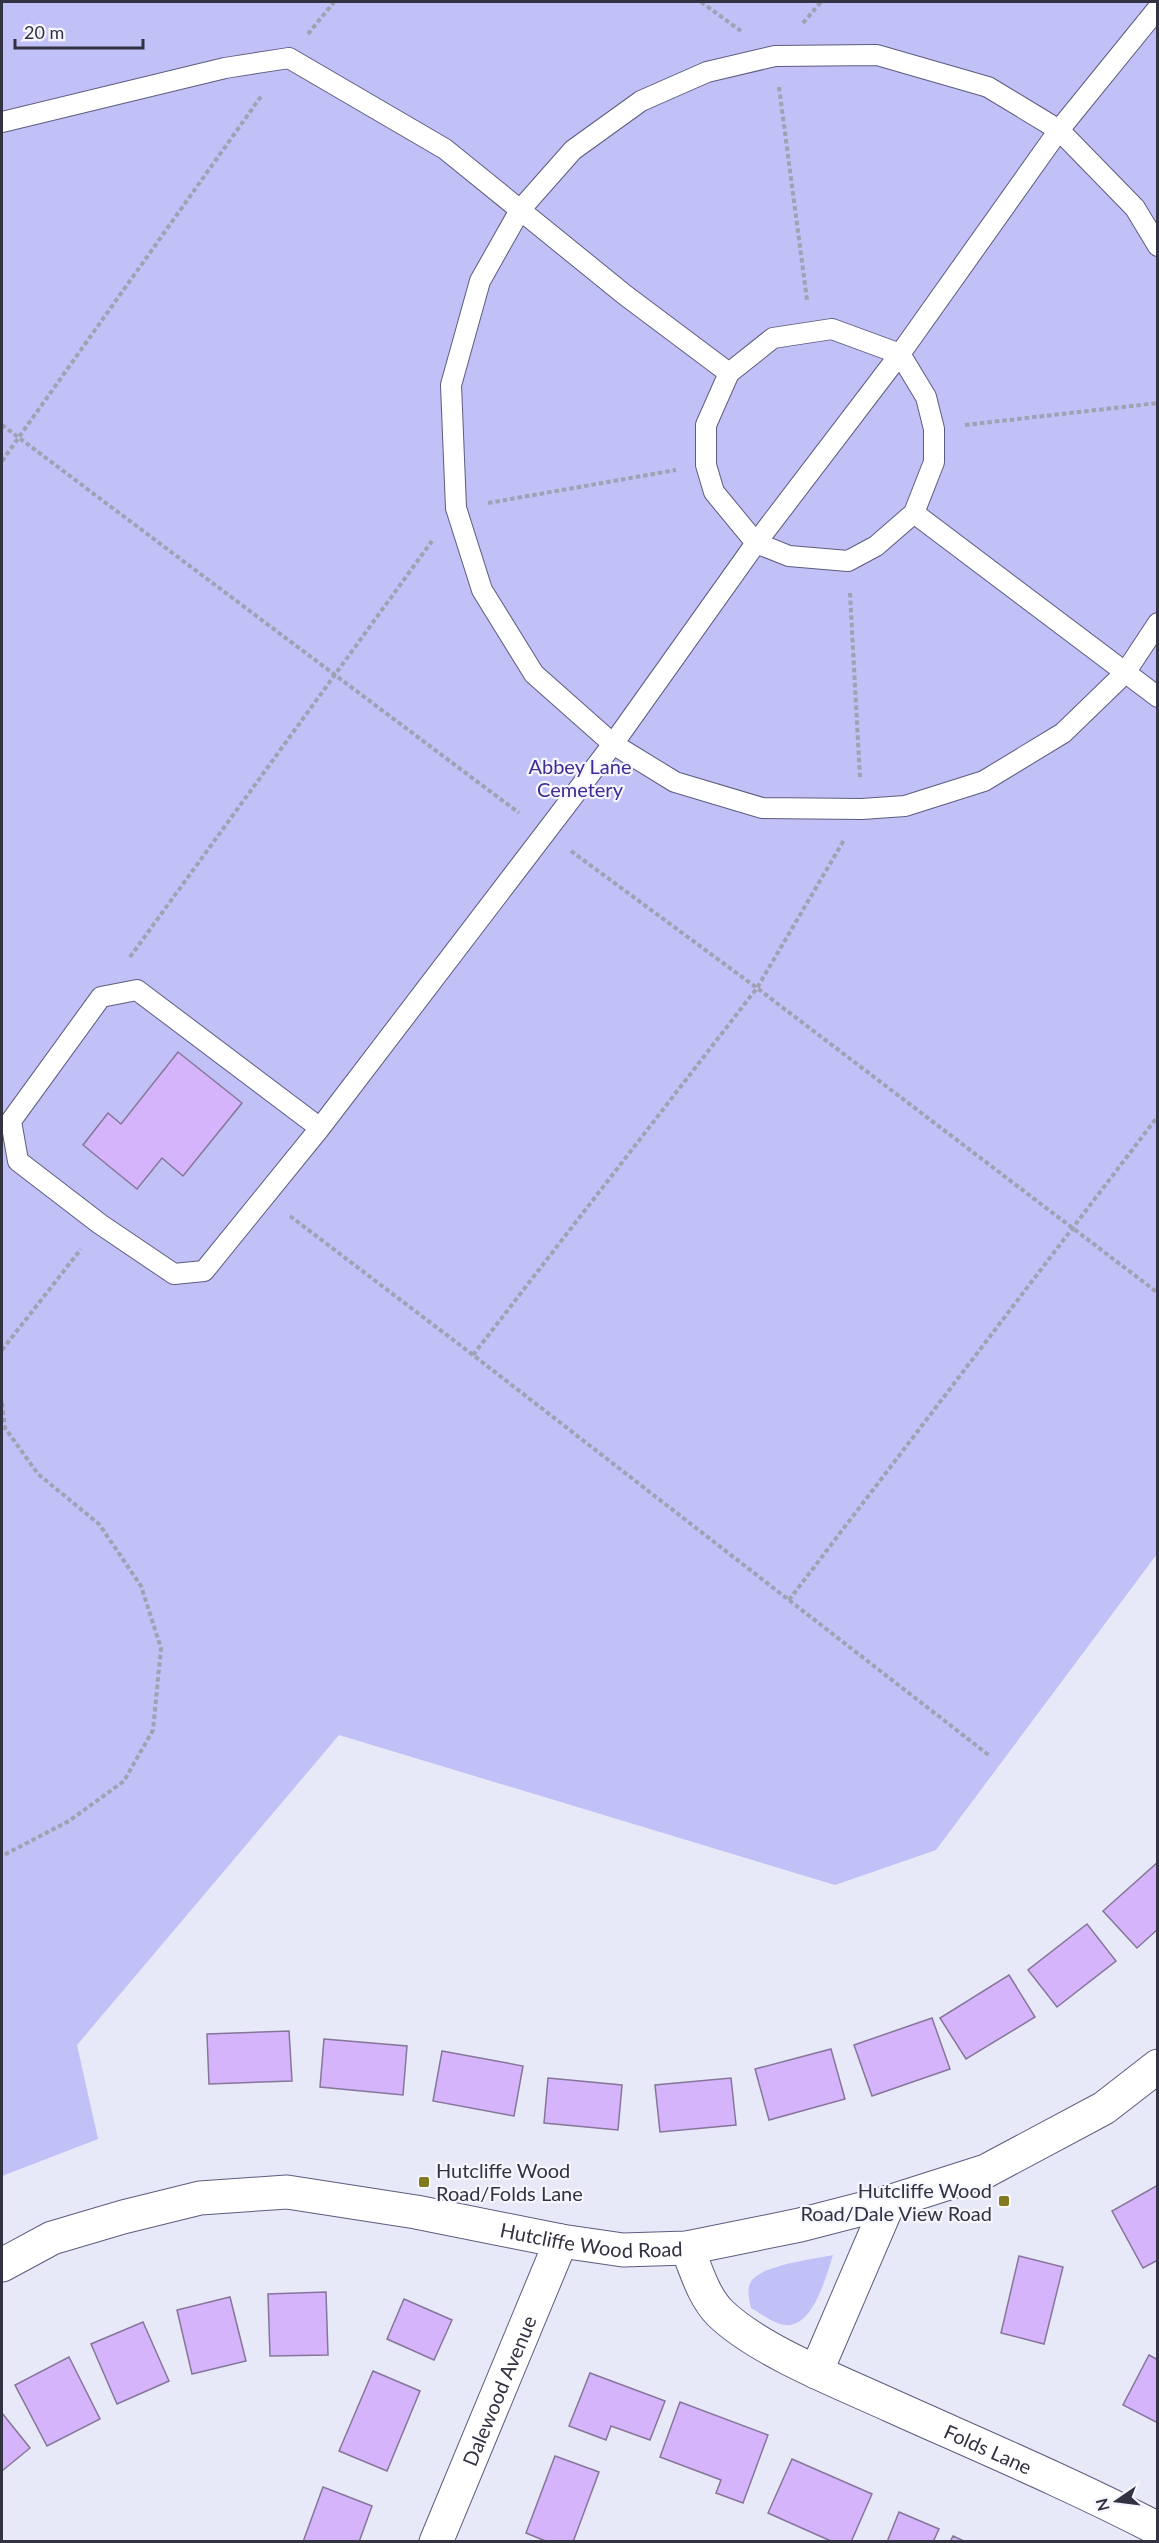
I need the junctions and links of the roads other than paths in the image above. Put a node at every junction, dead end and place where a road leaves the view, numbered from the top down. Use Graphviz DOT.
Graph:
graph roads {
  1 [pos="1158,8"];
  2 [pos="2,122"];
  3 [pos="1059,130"];
  4 [pos="520,210"];
  5 [pos="1158,246"];
  6 [pos="900,354"];
  7 [pos="729,373"];
  8 [pos="914,513"];
  9 [pos="756,543"];
  10 [pos="1158,623"];
  11 [pos="1125,673"];
  12 [pos="1158,697"];
  13 [pos="613,744"];
  14 [pos="320,1128"];
  15 [pos="1158,2066"];
  16 [pos="889,2202"];
  17 [pos="561,2241"];
  18 [pos="687,2248"];
  19 [pos="2,2265"];
  20 [pos="816,2372"];
  21 [pos="1158,2529"];
  22 [pos="436,2541"];
  1 -- 3 [label="lane"];
  2 -- 4 [label="lane"];
  3 -- 4 [label="lane"];
  3 -- 5 [label="lane"];
  3 -- 6 [label="lane"];
  4 -- 7 [label="lane"];
  4 -- 13 [label="lane"];
  6 -- 7 [label="lane"];
  6 -- 8 [label="lane"];
  6 -- 9 [label="lane"];
  7 -- 9 [label="lane"];
  8 -- 9 [label="lane"];
  8 -- 11 [label="lane"];
  9 -- 13 [label="lane"];
  10 -- 11 [label="lane"];
  11 -- 12 [label="lane"];
  11 -- 13 [label="lane"];
  13 -- 14 [label="lane"];
  14 -- 14 [label="lane"];
  15 -- 16 [label="street, Hutcliffe Wood Road"];
  16 -- 18 [label="street, Hutcliffe Wood Road"];
  16 -- 20 [label="street"];
  17 -- 18 [label="street, Hutcliffe Wood Road"];
  17 -- 19 [label="street, Hutcliffe Wood Road"];
  17 -- 22 [label="street, Dalewood Avenue"];
  18 -- 20 [label="street, Folds Lane"];
  20 -- 21 [label="street, Folds Lane"];
}
